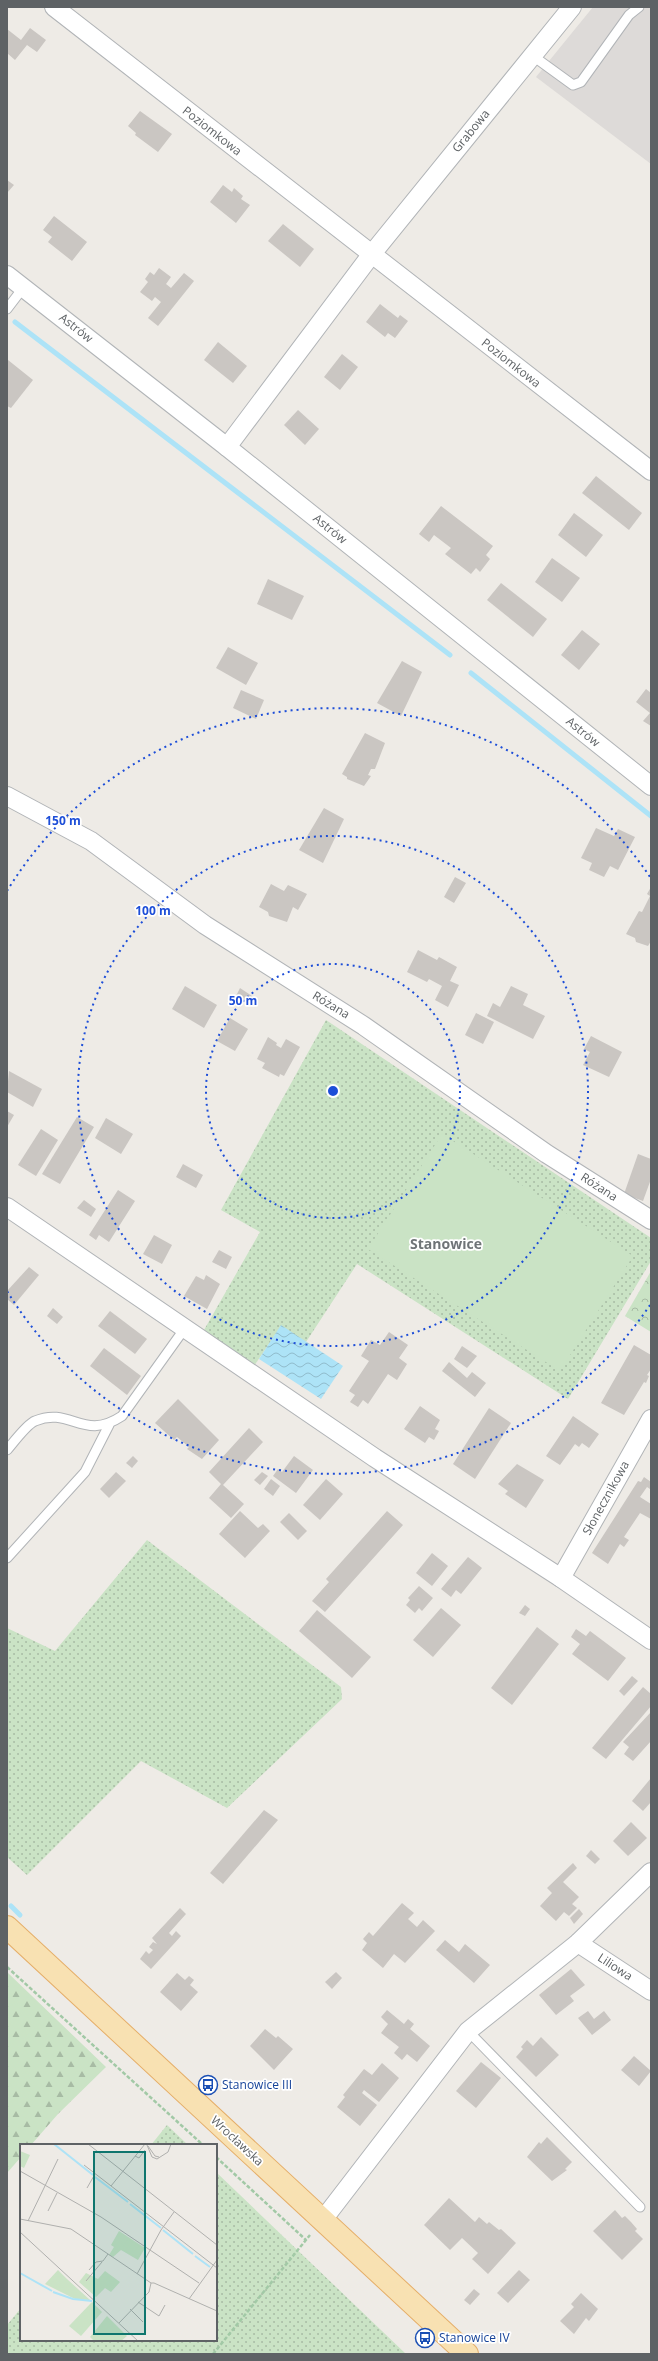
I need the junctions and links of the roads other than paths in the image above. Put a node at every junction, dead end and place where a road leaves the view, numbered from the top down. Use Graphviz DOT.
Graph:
graph roads {
  1 [pos="54,7"];
  2 [pos="572,7"];
  3 [pos="639,7"];
  4 [pos="533,56"];
  5 [pos="371,255"];
  6 [pos="7,275"];
  7 [pos="23,288"];
  8 [pos="7,309"];
  9 [pos="227,447"];
  10 [pos="651,471"];
  11 [pos="651,786"];
  12 [pos="7,796"];
  13 [pos="7,1208"];
  14 [pos="651,1220"];
  15 [pos="185,1328"];
  16 [pos="651,1419"];
  17 [pos="109,1425"];
  18 [pos="7,1450"];
  19 [pos="7,1558"];
  20 [pos="561,1578"];
  21 [pos="651,1640"];
  22 [pos="651,1872"];
  23 [pos="7,1927"];
  24 [pos="578,1943"];
  25 [pos="651,1991"];
  26 [pos="468,2031"];
  27 [pos="640,2207"];
  28 [pos="322,2221"];
  29 [pos="467,2354"];
  1 -- 5 [label="street, Poziomkowa"];
  2 -- 4 [label="street, Grabowa"];
  3 -- 4 [label="lane"];
  4 -- 5 [label="street, Grabowa"];
  5 -- 9 [label="street"];
  5 -- 10 [label="street, Poziomkowa"];
  6 -- 7 [label="street, Astrów"];
  7 -- 8 [label="lane"];
  7 -- 9 [label="street, Astrów"];
  9 -- 11 [label="street, Astrów"];
  12 -- 14 [label="street, Różana"];
  13 -- 15 [label="street"];
  15 -- 17 [label="lane"];
  15 -- 20 [label="street"];
  16 -- 20 [label="street, Słonecznikowa"];
  17 -- 18 [label="lane"];
  17 -- 19 [label="lane"];
  20 -- 21 [label="street"];
  22 -- 24 [label="street"];
  23 -- 28 [label="main road, Wrocławska"];
  24 -- 25 [label="street, Liliowa"];
  24 -- 26 [label="street"];
  26 -- 27 [label="lane"];
  26 -- 28 [label="street"];
  28 -- 29 [label="main road, Wrocławska"];
}
